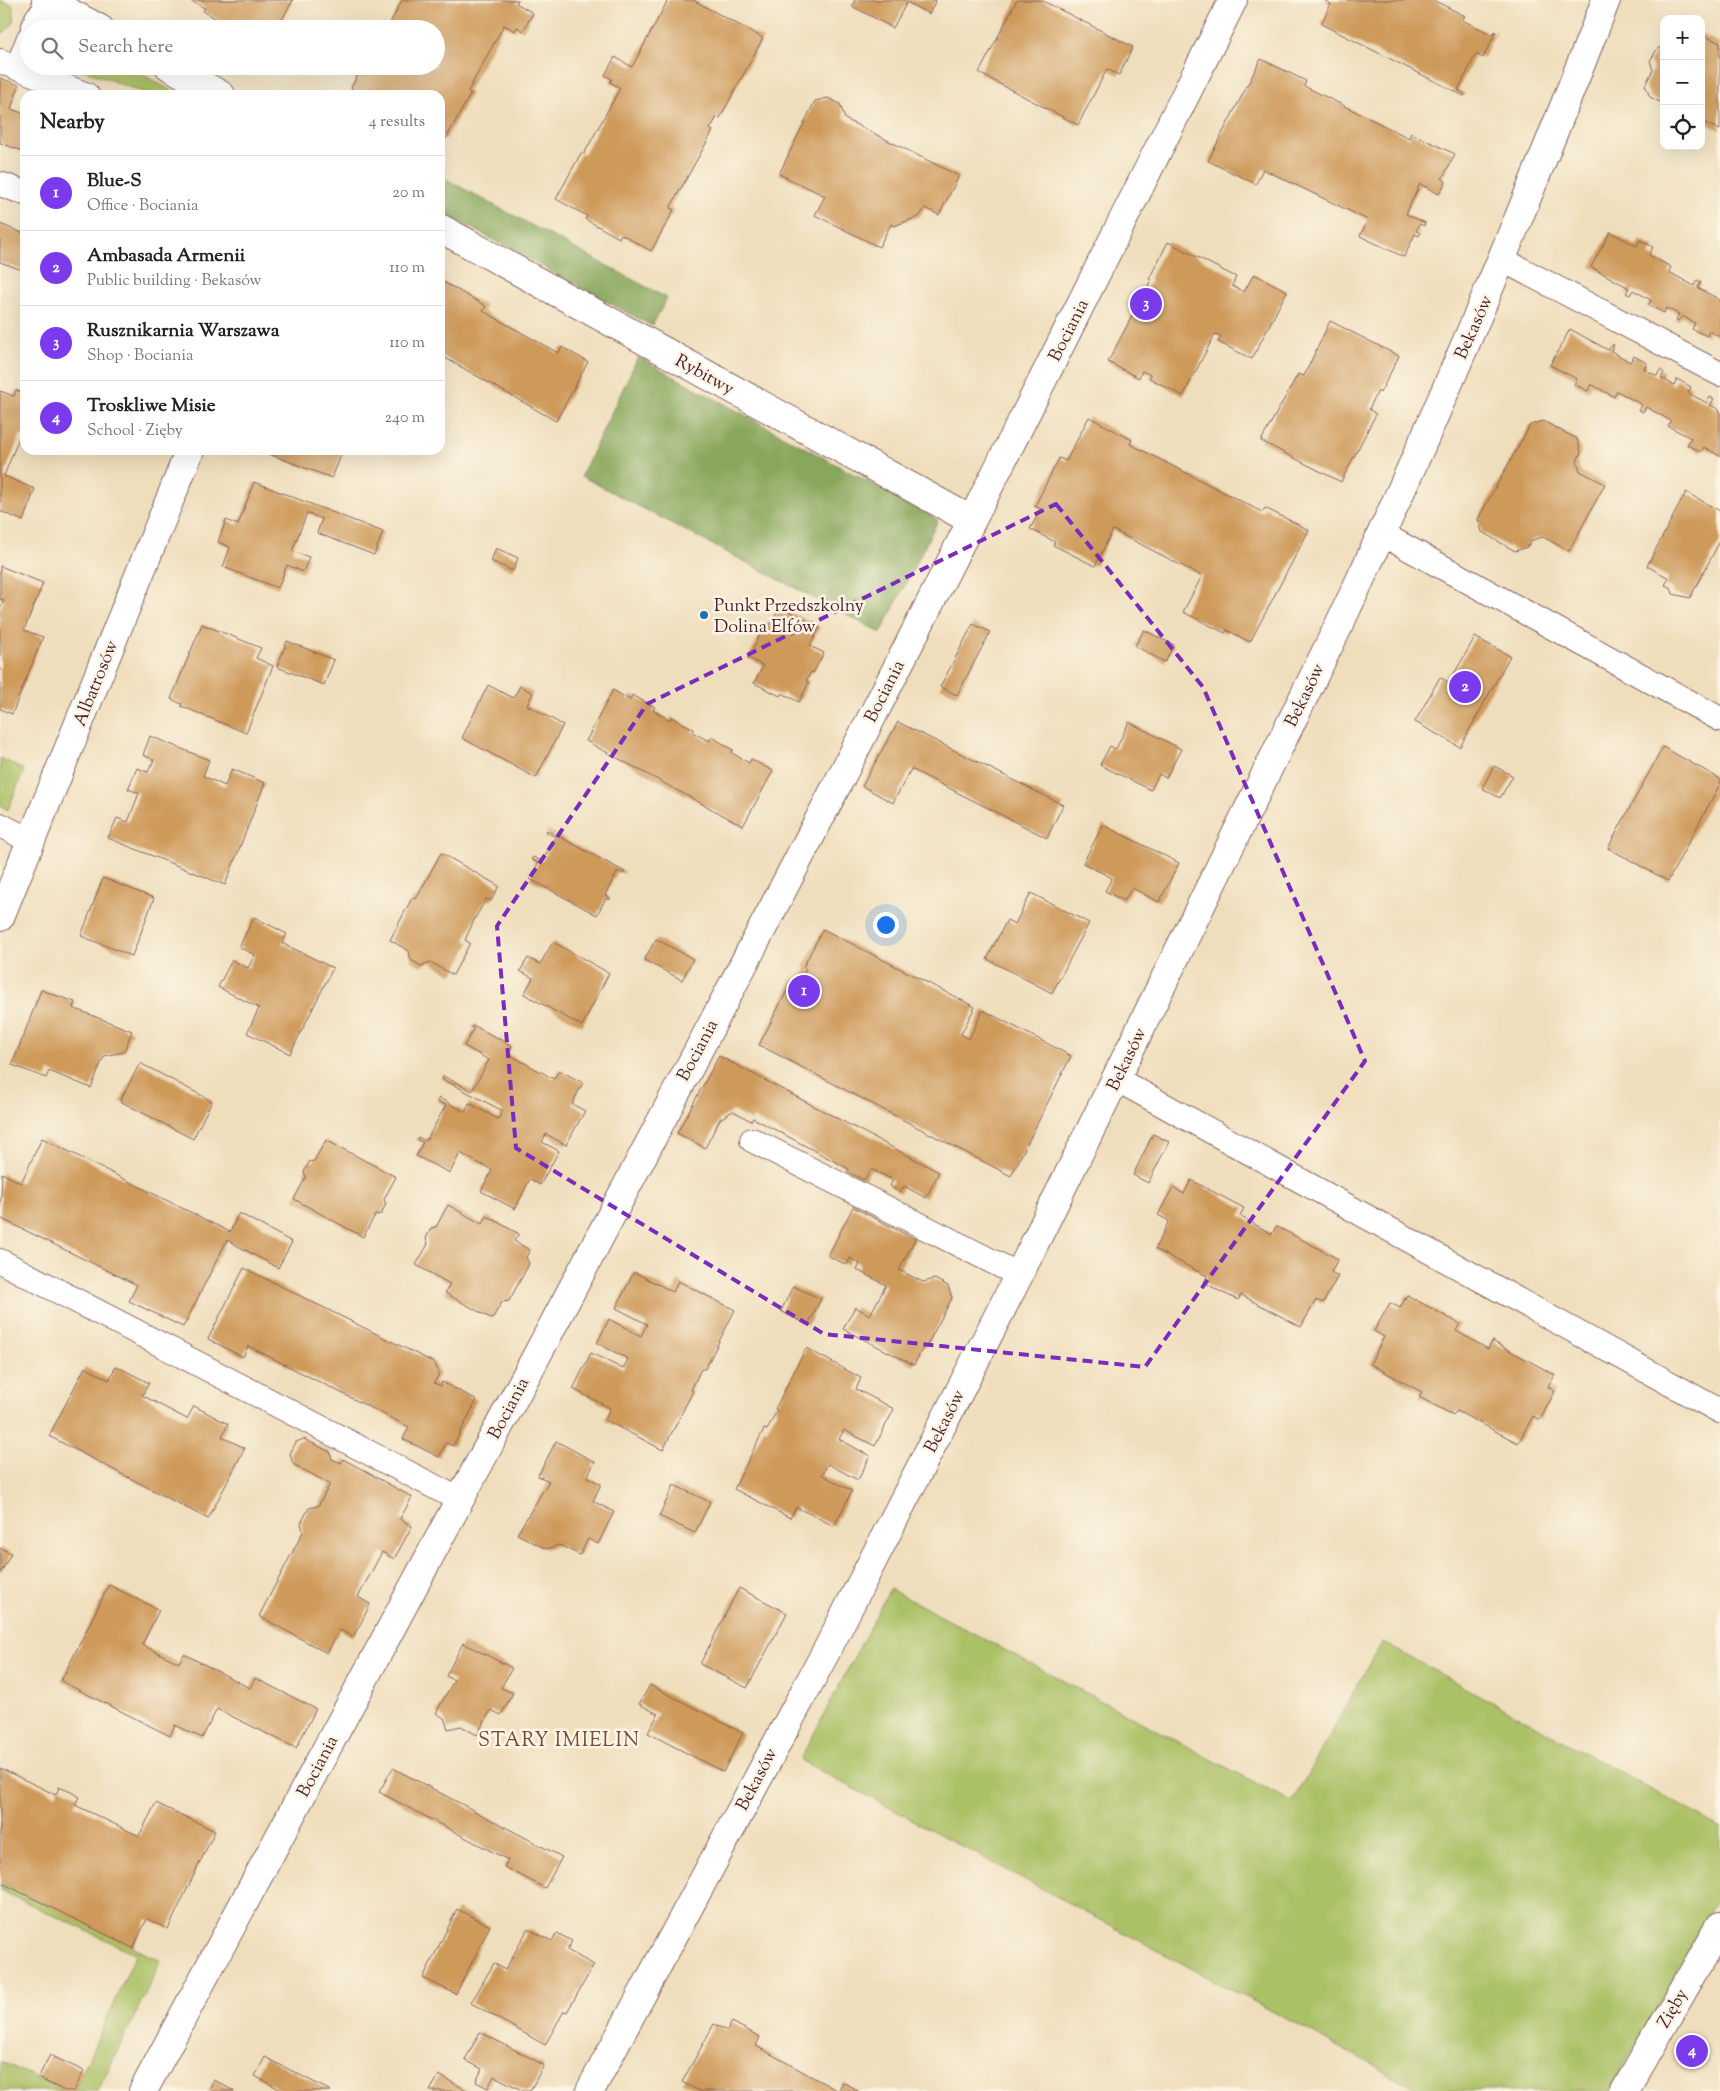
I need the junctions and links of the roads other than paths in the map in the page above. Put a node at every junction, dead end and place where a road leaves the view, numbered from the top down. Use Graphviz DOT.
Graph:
graph roads {
  1 [pos="1233,0"];
  2 [pos="1606,0"];
  3 [pos="52,1"];
  4 [pos="36,20"];
  5 [pos="85,20"];
  6 [pos="20,49"];
  7 [pos="8,64"];
  8 [pos="20,69"];
  9 [pos="36,75"];
  10 [pos="184,75"];
  11 [pos="73,90"];
  12 [pos="212,90"];
  13 [pos="0,184"];
  14 [pos="20,191"];
  15 [pos="445,231"];
  16 [pos="1503,260"];
  17 [pos="1720,374"];
  18 [pos="188,455"];
  19 [pos="971,520"];
  20 [pos="1382,534"];
  21 [pos="1720,719"];
  22 [pos="0,825"];
  23 [pos="31,841"];
  24 [pos="0,917"];
  25 [pos="1116,1079"];
  26 [pos="752,1140"];
  27 [pos="0,1261"];
  28 [pos="1019,1274"];
  29 [pos="1720,1411"];
  30 [pos="460,1500"];
  31 [pos="1720,1926"];
  32 [pos="143,2091"];
  33 [pos="590,2091"];
  34 [pos="1625,2091"];
  1 -- 19 [label="street, Bociania"];
  2 -- 16 [label="street, Bekasów"];
  3 -- 4 [label="lane"];
  3 -- 5 [label="street"];
  6 -- 7 [label="lane"];
  7 -- 8 [label="lane"];
  9 -- 11 [label="lane"];
  10 -- 12 [label="street"];
  13 -- 14 [label="lane"];
  15 -- 19 [label="street, Rybitwy"];
  16 -- 17 [label="lane"];
  16 -- 20 [label="street, Bekasów"];
  18 -- 23 [label="street, Albatrosów"];
  19 -- 30 [label="street, Bociania"];
  20 -- 21 [label="lane"];
  20 -- 25 [label="street, Bekasów"];
  22 -- 23 [label="lane"];
  23 -- 24 [label="street, Albatrosów"];
  25 -- 28 [label="street, Bekasów"];
  25 -- 29 [label="lane"];
  26 -- 28 [label="lane"];
  27 -- 30 [label="lane"];
  28 -- 33 [label="street, Bekasów"];
  30 -- 32 [label="street, Bociania"];
  31 -- 34 [label="street, Zięby"];
}
